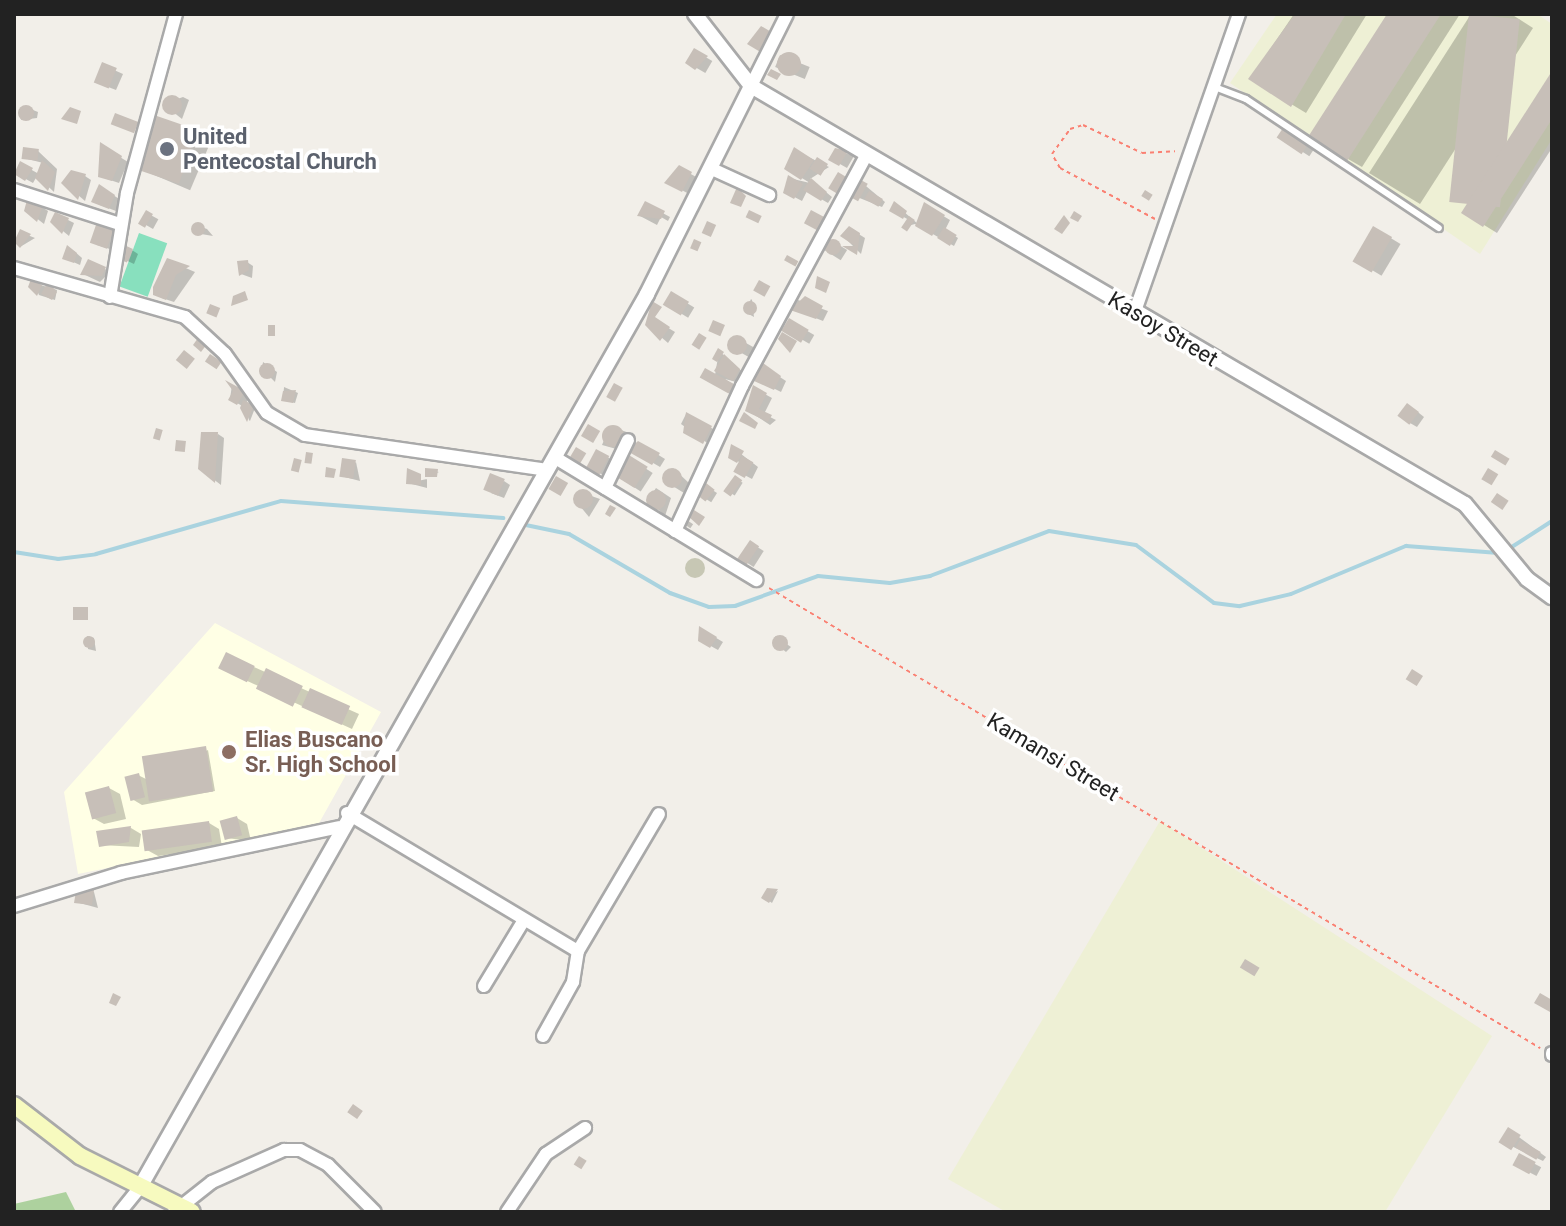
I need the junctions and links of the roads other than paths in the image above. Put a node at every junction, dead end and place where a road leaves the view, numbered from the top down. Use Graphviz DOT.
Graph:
graph roads {
  1 [pos="176,14"];
  2 [pos="695,14"];
  3 [pos="787,14"];
  4 [pos="1239,14"];
  5 [pos="751,86"];
  6 [pos="1212,86"];
  7 [pos="867,154"];
  8 [pos="712,169"];
  9 [pos="14,190"];
  10 [pos="769,195"];
  11 [pos="120,224"];
  12 [pos="1439,228"];
  13 [pos="14,268"];
  14 [pos="110,297"];
  15 [pos="1135,311"];
  16 [pos="628,440"];
  17 [pos="554,457"];
  18 [pos="542,469"];
  19 [pos="605,488"];
  20 [pos="675,531"];
  21 [pos="756,580"];
  22 [pos="1552,597"];
  23 [pos="347,813"];
  24 [pos="659,814"];
  25 [pos="339,827"];
  26 [pos="14,906"];
  27 [pos="524,920"];
  28 [pos="578,951"];
  29 [pos="484,986"];
  30 [pos="543,1036"];
  31 [pos="14,1105"];
  32 [pos="585,1128"];
  33 [pos="140,1187"];
  34 [pos="182,1210"];
  35 [pos="120,1212"];
  36 [pos="375,1212"];
  37 [pos="507,1212"];
  1 -- 11 [label="street"];
  2 -- 5 [label="street"];
  3 -- 5 [label="street"];
  4 -- 6 [label="street"];
  5 -- 7 [label="street, Kasoy Street"];
  5 -- 8 [label="street"];
  6 -- 12 [label="lane"];
  6 -- 15 [label="street"];
  7 -- 15 [label="street, Kasoy Street"];
  7 -- 20 [label="street"];
  8 -- 10 [label="street"];
  8 -- 17 [label="street"];
  9 -- 11 [label="street"];
  11 -- 14 [label="street"];
  13 -- 14 [label="street"];
  14 -- 18 [label="street"];
  15 -- 22 [label="street, Kasoy Street"];
  16 -- 19 [label="street"];
  17 -- 18 [label="street"];
  17 -- 19 [label="street"];
  18 -- 23 [label="street"];
  19 -- 20 [label="street"];
  20 -- 21 [label="street"];
  23 -- 25 [label="street"];
  23 -- 27 [label="street"];
  24 -- 28 [label="street"];
  25 -- 26 [label="street"];
  25 -- 33 [label="street"];
  27 -- 28 [label="street"];
  27 -- 29 [label="street"];
  28 -- 30 [label="street"];
  31 -- 33 [label="main road"];
  32 -- 37 [label="street"];
  33 -- 34 [label="main road"];
  33 -- 35 [label="street"];
  34 -- 36 [label="street"];
}
